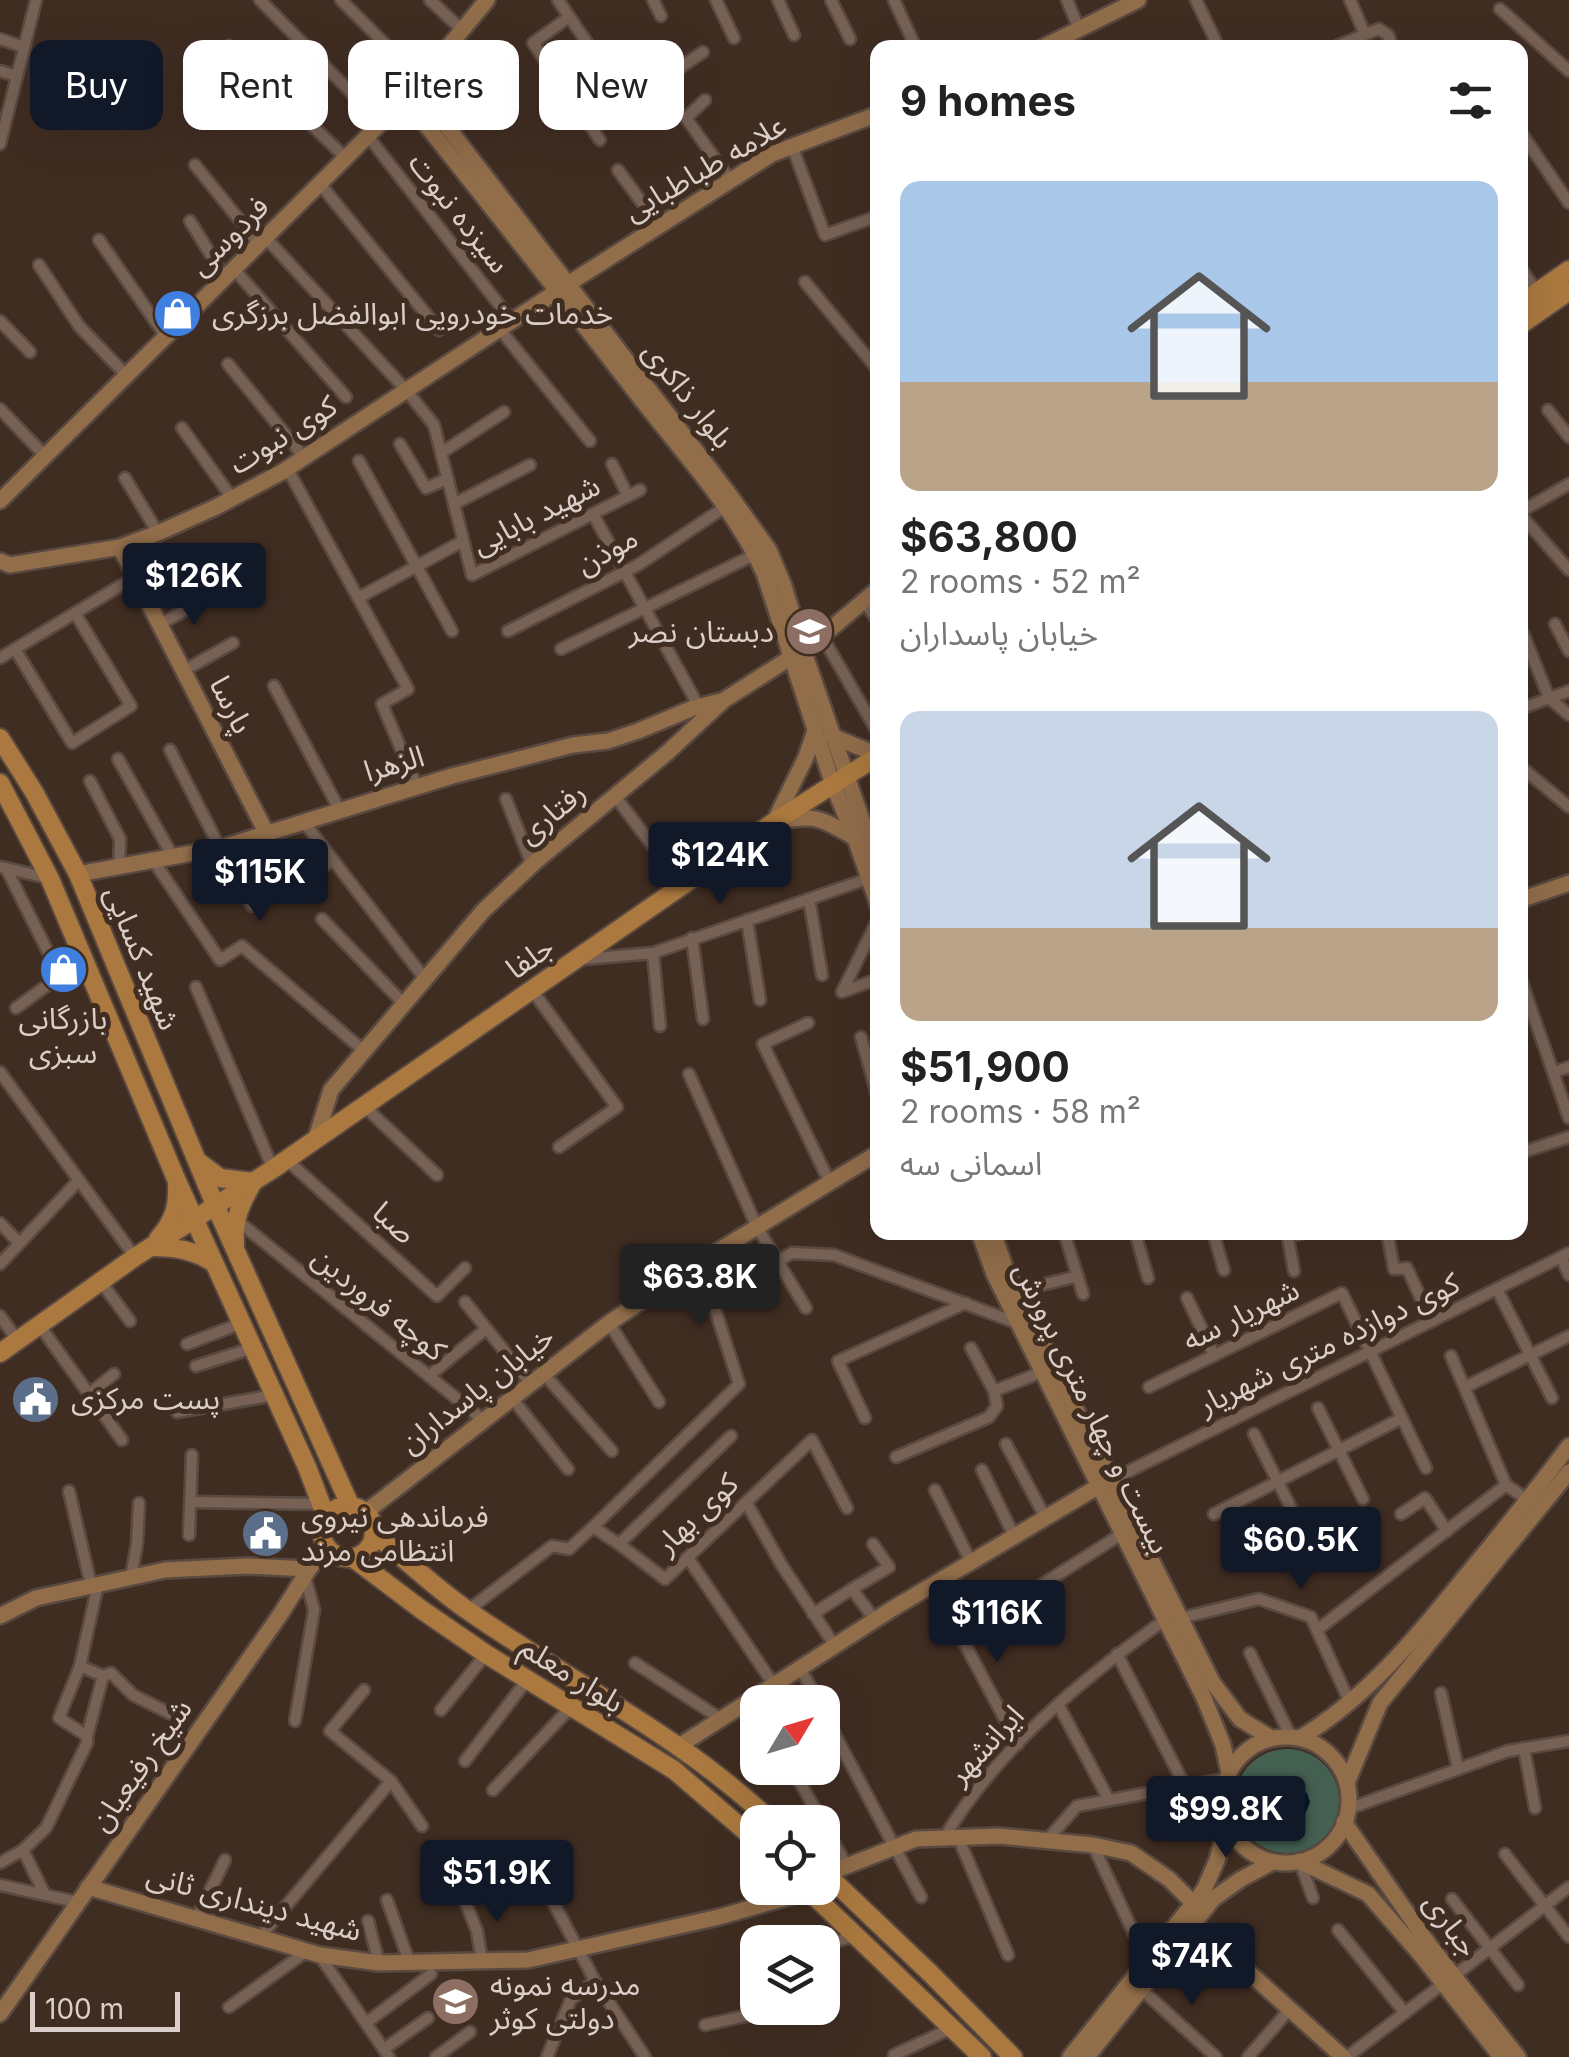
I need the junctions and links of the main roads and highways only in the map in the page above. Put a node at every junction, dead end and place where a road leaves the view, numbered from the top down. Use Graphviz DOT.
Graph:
graph roads {
  1 [pos="1569,270"];
  2 [pos="1569,291"];
  3 [pos="1528,298"];
  4 [pos="1528,319"];
  5 [pos="0,738"];
  6 [pos="870,761"];
  7 [pos="0,783"];
  8 [pos="168,1093"];
  9 [pos="142,1100"];
  10 [pos="196,1159"];
  11 [pos="177,1181"];
  12 [pos="253,1182"];
  13 [pos="216,1208"];
  14 [pos="194,1220"];
  15 [pos="144,1252"];
  16 [pos="236,1252"];
  17 [pos="214,1263"];
  18 [pos="0,1354"];
  19 [pos="358,1509"];
  20 [pos="324,1510"];
  21 [pos="375,1534"];
  22 [pos="354,1558"];
  23 [pos="754,1805"];
  24 [pos="740,1827"];
  25 [pos="840,1900"];
  26 [pos="834,1905"];
  27 [pos="982,2057"];
  28 [pos="1013,2057"];
  1 -- 3 [label="main road"];
  2 -- 4 [label="main road"];
  5 -- 8 [label="main road, شهید کسایی"];
  6 -- 12 [label="main road, جلفا"];
  7 -- 9 [label="main road, شهید کسایی"];
  8 -- 9 [label="main road"];
  8 -- 10 [label="main road, شهید کسایی"];
  9 -- 11 [label="main road, شهید کسایی"];
  10 -- 12 [label="main road"];
  10 -- 13 [label="main road, شهید کسایی"];
  11 -- 14 [label="main road, شهید کسایی"];
  11 -- 15 [label="main road"];
  12 -- 13 [label="main road, جلفا"];
  12 -- 16 [label="main road"];
  13 -- 14 [label="main road, جلفا"];
  13 -- 16 [label="main road"];
  14 -- 15 [label="main road, جلفا"];
  14 -- 17 [label="main road"];
  15 -- 17 [label="main road"];
  15 -- 18 [label="main road, جلفا"];
  16 -- 19 [label="main road"];
  17 -- 20 [label="main road"];
  19 -- 20 [label="main road"];
  19 -- 21 [label="main road"];
  20 -- 22 [label="main road"];
  21 -- 22 [label="main road"];
  21 -- 23 [label="main road, بلوار معلم"];
  22 -- 24 [label="main road, بلوار معلم"];
  25 -- 28 [label="main road"];
  26 -- 27 [label="main road"];
}
